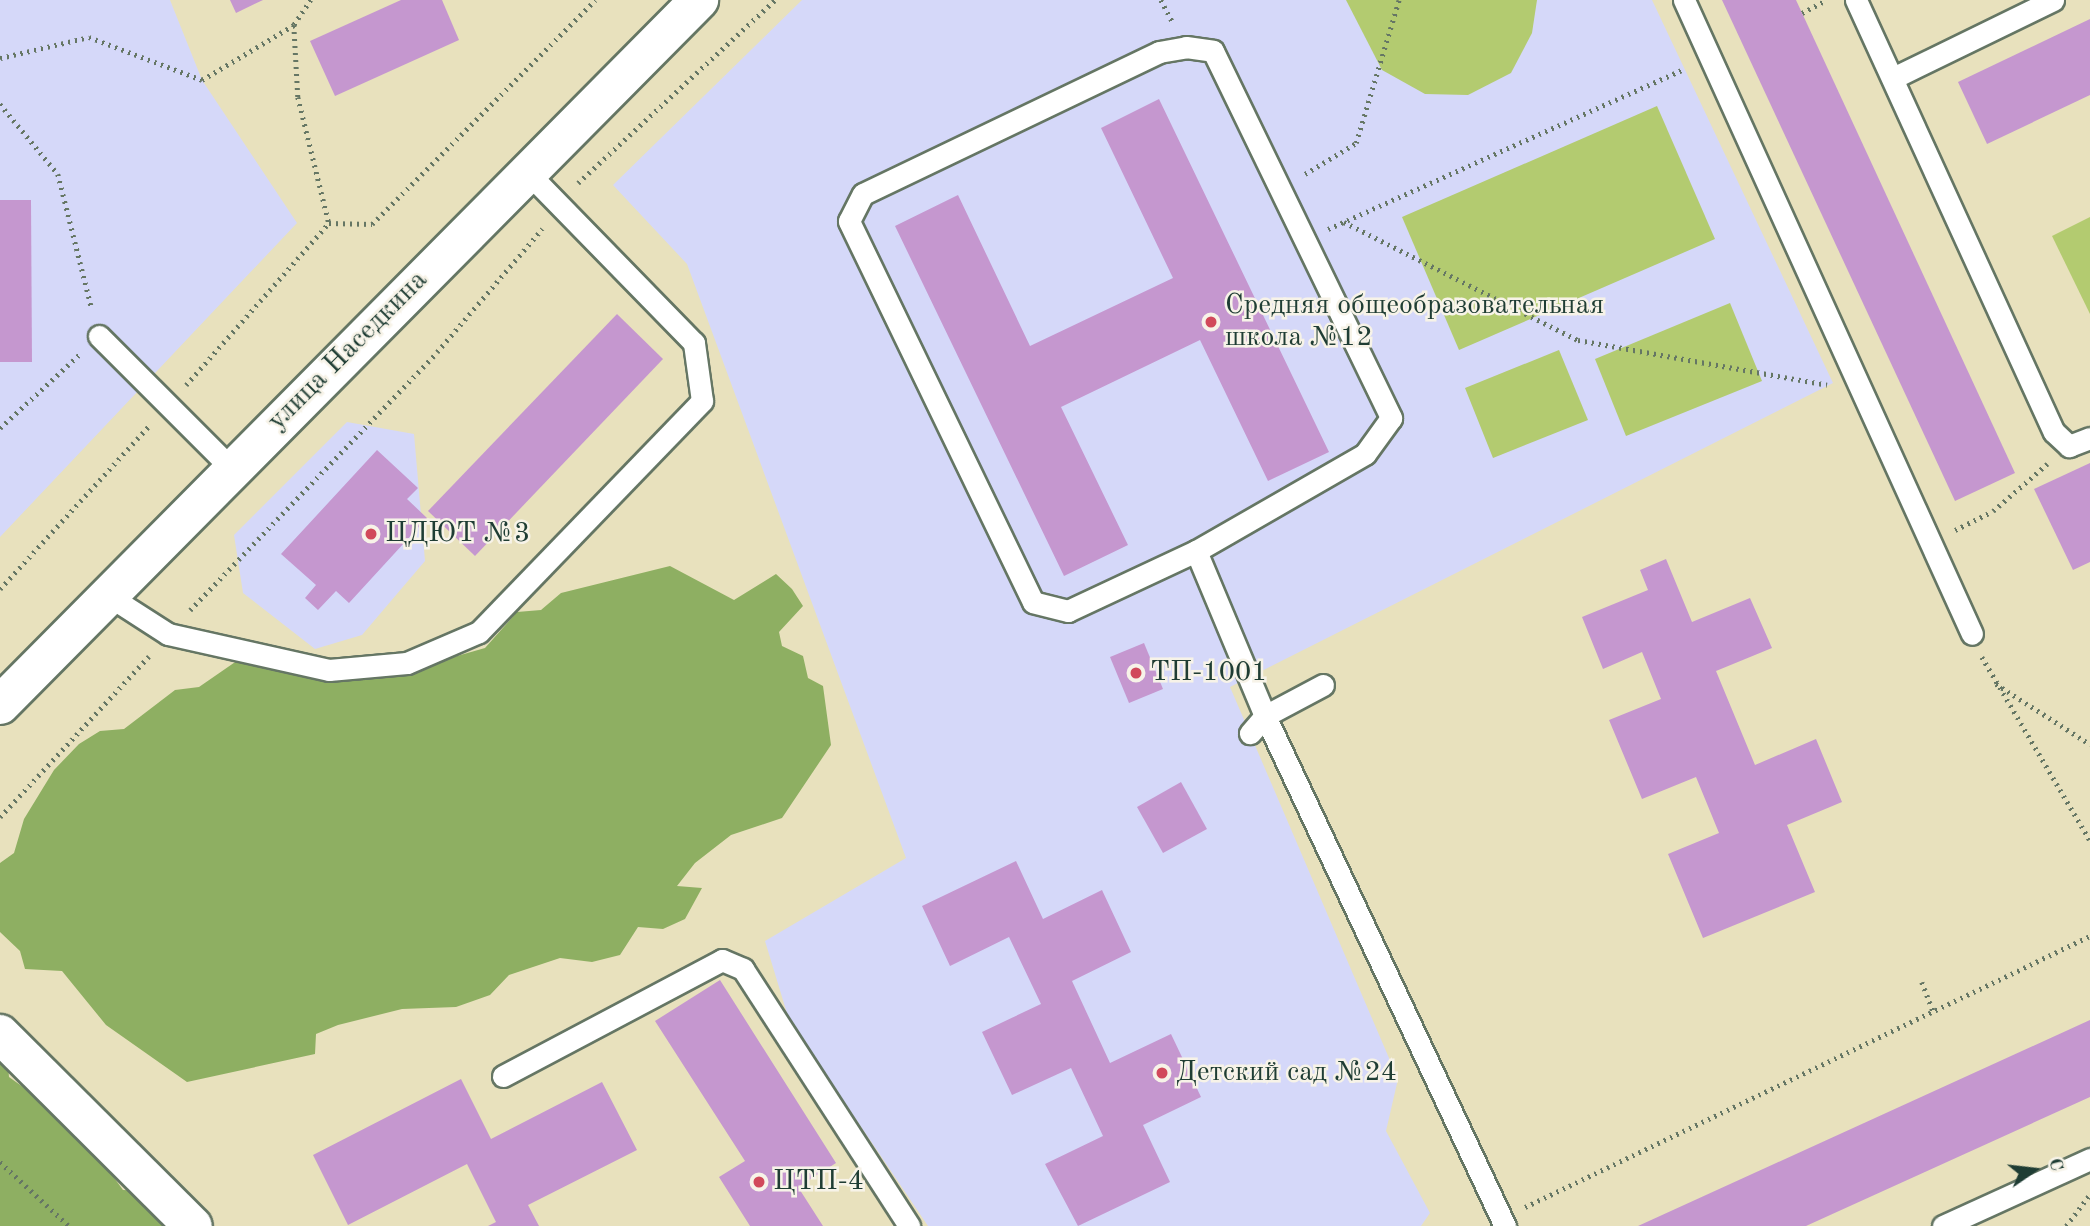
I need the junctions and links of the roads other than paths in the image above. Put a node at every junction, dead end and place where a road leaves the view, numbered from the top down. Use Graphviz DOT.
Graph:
graph roads {
  1 [pos="699,0"];
  2 [pos="1684,0"];
  3 [pos="1856,0"];
  4 [pos="2053,0"];
  5 [pos="1893,78"];
  6 [pos="528,173"];
  7 [pos="99,337"];
  8 [pos="2090,438"];
  9 [pos="231,468"];
  10 [pos="1196,551"];
  11 [pos="109,596"];
  12 [pos="1972,634"];
  13 [pos="1323,685"];
  14 [pos="0,705"];
  15 [pos="1265,716"];
  16 [pos="1250,733"];
  17 [pos="0,1034"];
  18 [pos="503,1076"];
  19 [pos="2090,1158"];
  20 [pos="1498,1223"];
  21 [pos="193,1226"];
  22 [pos="909,1226"];
  23 [pos="1943,1226"];
  1 -- 6 [label="main road, улица Наседкина"];
  2 -- 12 [label="lane"];
  3 -- 5 [label="lane"];
  4 -- 5 [label="lane"];
  5 -- 8 [label="lane"];
  6 -- 9 [label="main road, улица Наседкина"];
  6 -- 11 [label="lane"];
  7 -- 9 [label="lane"];
  9 -- 11 [label="main road, улица Наседкина"];
  10 -- 10 [label="lane"];
  10 -- 15 [label="lane"];
  11 -- 14 [label="main road, улица Наседкина"];
  13 -- 15 [label="lane"];
  15 -- 16 [label="lane"];
  15 -- 20 [label="lane"];
  17 -- 21 [label="main road"];
  18 -- 22 [label="lane"];
  19 -- 23 [label="lane"];
}
